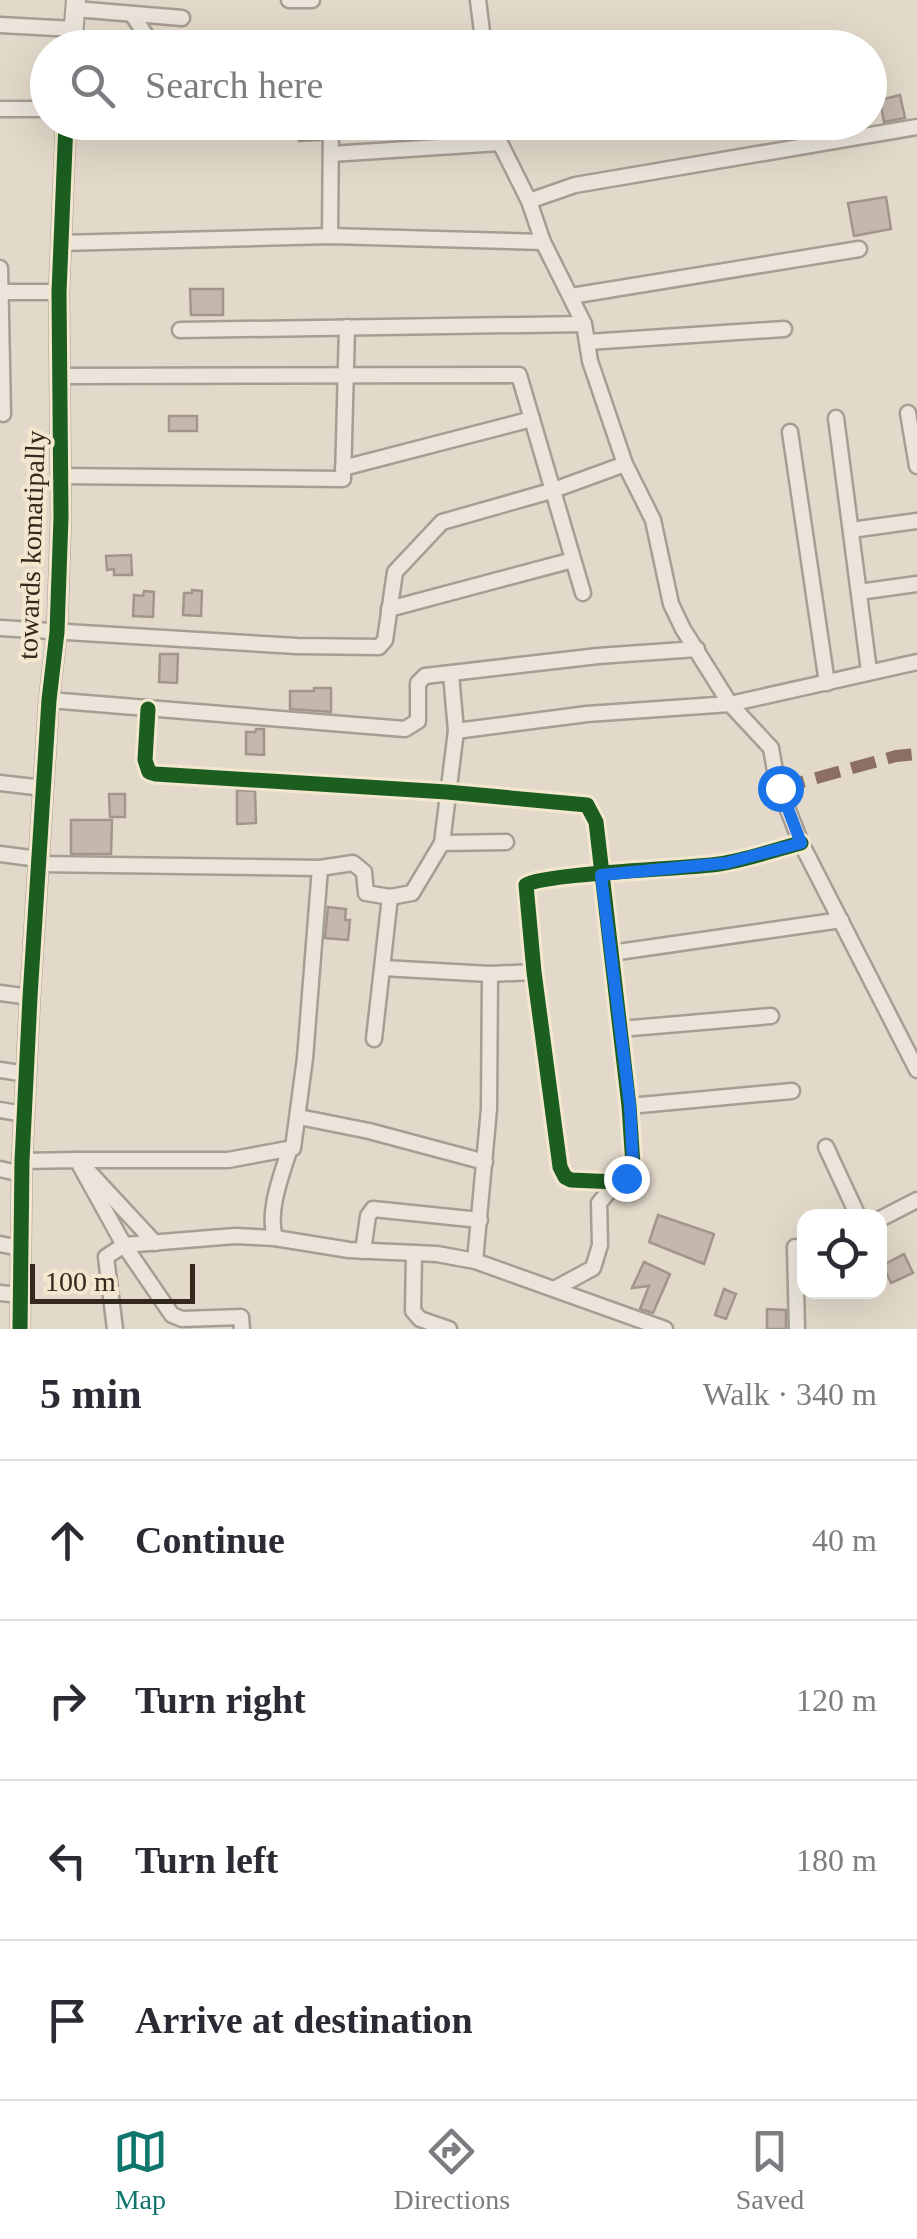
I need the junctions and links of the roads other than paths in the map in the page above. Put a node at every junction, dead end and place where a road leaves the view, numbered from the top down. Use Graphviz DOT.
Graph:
graph roads {
  1 [pos="289,0"];
  2 [pos="312,0"];
  3 [pos="478,0"];
  4 [pos="76,5"];
  5 [pos="132,14"];
  6 [pos="182,18"];
  7 [pos="0,25"];
  8 [pos="30,30"];
  9 [pos="74,30"];
  10 [pos="142,30"];
  11 [pos="482,30"];
  12 [pos="0,108"];
  13 [pos="30,109"];
  14 [pos="917,127"];
  15 [pos="887,132"];
  16 [pos="65,140"];
  17 [pos="331,140"];
  18 [pos="499,140"];
  19 [pos="841,140"];
  20 [pos="500,143"];
  21 [pos="331,154"];
  22 [pos="529,201"];
  23 [pos="330,236"];
  24 [pos="542,242"];
  25 [pos="60,243"];
  26 [pos="858,250"];
  27 [pos="0,268"];
  28 [pos="1,292"];
  29 [pos="60,292"];
  30 [pos="571,296"];
  31 [pos="584,324"];
  32 [pos="348,327"];
  33 [pos="784,329"];
  34 [pos="180,330"];
  35 [pos="588,342"];
  36 [pos="1,371"];
  37 [pos="59,376"];
  38 [pos="346,376"];
  39 [pos="908,413"];
  40 [pos="3,414"];
  41 [pos="836,418"];
  42 [pos="532,420"];
  43 [pos="790,432"];
  44 [pos="624,464"];
  45 [pos="917,466"];
  46 [pos="343,468"];
  47 [pos="60,476"];
  48 [pos="551,491"];
  49 [pos="917,521"];
  50 [pos="851,530"];
  51 [pos="573,560"];
  52 [pos="917,584"];
  53 [pos="859,592"];
  54 [pos="583,593"];
  55 [pos="389,609"];
  56 [pos="0,628"];
  57 [pos="57,632"];
  58 [pos="697,648"];
  59 [pos="917,662"];
  60 [pos="869,671"];
  61 [pos="450,674"];
  62 [pos="827,683"];
  63 [pos="48,700"];
  64 [pos="730,704"];
  65 [pos="148,709"];
  66 [pos="456,731"];
  67 [pos="0,783"];
  68 [pos="43,788"];
  69 [pos="446,792"];
  70 [pos="506,842"];
  71 [pos="801,843"];
  72 [pos="442,844"];
  73 [pos="0,854"];
  74 [pos="38,862"];
  75 [pos="320,868"];
  76 [pos="601,875"];
  77 [pos="390,896"];
  78 [pos="841,920"];
  79 [pos="611,952"];
  80 [pos="383,968"];
  81 [pos="534,972"];
  82 [pos="490,974"];
  83 [pos="0,993"];
  84 [pos="30,998"];
  85 [pos="771,1016"];
  86 [pos="620,1029"];
  87 [pos="374,1039"];
  88 [pos="0,1070"];
  89 [pos="917,1070"];
  90 [pos="26,1074"];
  91 [pos="792,1091"];
  92 [pos="630,1106"];
  93 [pos="0,1110"];
  94 [pos="24,1114"];
  95 [pos="299,1117"];
  96 [pos="826,1147"];
  97 [pos="289,1151"];
  98 [pos="484,1162"];
  99 [pos="22,1168"];
  100 [pos="0,1169"];
  101 [pos="617,1182"];
  102 [pos="917,1200"];
  103 [pos="855,1209"];
  104 [pos="887,1215"];
  105 [pos="480,1220"];
  106 [pos="275,1238"];
  107 [pos="0,1244"];
  108 [pos="155,1244"];
  109 [pos="124,1245"];
  110 [pos="795,1246"];
  111 [pos="20,1248"];
  112 [pos="363,1251"];
  113 [pos="414,1253"];
  114 [pos="475,1261"];
  115 [pos="556,1288"];
  116 [pos="10,1294"];
  117 [pos="20,1329"];
  118 [pos="115,1329"];
  119 [pos="242,1329"];
  120 [pos="449,1329"];
  121 [pos="665,1329"];
  122 [pos="797,1329"];
  1 -- 2 [label="street"];
  3 -- 11 [label="street"];
  4 -- 5 [label="street"];
  4 -- 9 [label="street"];
  5 -- 6 [label="street"];
  5 -- 10 [label="street"];
  7 -- 8 [label="street"];
  12 -- 13 [label="street"];
  14 -- 15 [label="street"];
  16 -- 25 [label="street, towards komatipally"];
  17 -- 21 [label="street"];
  18 -- 20 [label="street"];
  19 -- 22 [label="street"];
  20 -- 21 [label="street"];
  20 -- 22 [label="street"];
  21 -- 23 [label="street"];
  22 -- 24 [label="street"];
  23 -- 24 [label="street"];
  23 -- 25 [label="street"];
  24 -- 30 [label="street"];
  25 -- 29 [label="street, towards komatipally"];
  26 -- 30 [label="street"];
  27 -- 28 [label="street"];
  28 -- 29 [label="street"];
  28 -- 36 [label="street"];
  29 -- 37 [label="street, towards komatipally"];
  30 -- 31 [label="street"];
  31 -- 32 [label="street"];
  31 -- 35 [label="street"];
  32 -- 34 [label="street"];
  32 -- 38 [label="street"];
  33 -- 35 [label="street"];
  35 -- 44 [label="street"];
  36 -- 40 [label="street"];
  37 -- 38 [label="street"];
  37 -- 47 [label="street, towards komatipally"];
  38 -- 42 [label="street"];
  38 -- 46 [label="street"];
  39 -- 45 [label="street"];
  41 -- 50 [label="street"];
  42 -- 46 [label="street"];
  42 -- 48 [label="street"];
  43 -- 62 [label="street"];
  44 -- 48 [label="street"];
  44 -- 58 [label="street"];
  46 -- 47 [label="street"];
  47 -- 57 [label="street, towards komatipally"];
  48 -- 51 [label="street"];
  48 -- 55 [label="street"];
  49 -- 50 [label="street"];
  50 -- 53 [label="street"];
  51 -- 54 [label="street"];
  51 -- 55 [label="street"];
  52 -- 53 [label="street"];
  53 -- 60 [label="street"];
  55 -- 57 [label="street"];
  56 -- 57 [label="street"];
  57 -- 63 [label="street, towards komatipally"];
  58 -- 61 [label="street"];
  58 -- 64 [label="street"];
  59 -- 60 [label="street"];
  60 -- 62 [label="street"];
  61 -- 65 [label="street"];
  61 -- 66 [label="street"];
  62 -- 64 [label="street"];
  63 -- 65 [label="street"];
  63 -- 68 [label="street, towards komatipally"];
  64 -- 66 [label="street"];
  64 -- 71 [label="street"];
  65 -- 69 [label="street"];
  66 -- 69 [label="street"];
  67 -- 68 [label="street"];
  68 -- 74 [label="street, towards komatipally"];
  69 -- 72 [label="street"];
  69 -- 76 [label="street"];
  70 -- 72 [label="street"];
  71 -- 76 [label="street"];
  71 -- 78 [label="street"];
  72 -- 77 [label="street"];
  73 -- 74 [label="street"];
  74 -- 75 [label="street"];
  74 -- 84 [label="street, towards komatipally"];
  75 -- 77 [label="street"];
  75 -- 95 [label="street"];
  76 -- 79 [label="street"];
  76 -- 81 [label="street"];
  77 -- 80 [label="street"];
  78 -- 79 [label="street"];
  78 -- 89 [label="street"];
  79 -- 86 [label="street"];
  80 -- 82 [label="street"];
  80 -- 87 [label="street"];
  81 -- 82 [label="street"];
  81 -- 101 [label="street"];
  82 -- 98 [label="street"];
  83 -- 84 [label="street"];
  84 -- 90 [label="street, towards komatipally"];
  85 -- 86 [label="street"];
  86 -- 92 [label="street"];
  88 -- 90 [label="street"];
  90 -- 94 [label="street, towards komatipally"];
  91 -- 92 [label="street"];
  92 -- 101 [label="street"];
  93 -- 94 [label="street"];
  94 -- 99 [label="street, towards komatipally"];
  95 -- 97 [label="street"];
  95 -- 98 [label="street"];
  96 -- 103 [label="street"];
  97 -- 106 [label="street"];
  97 -- 108 [label="street"];
  98 -- 105 [label="street"];
  99 -- 100 [label="street"];
  99 -- 109 [label="street"];
  99 -- 111 [label="street, towards komatipally"];
  101 -- 115 [label="street"];
  102 -- 104 [label="street"];
  105 -- 112 [label="street"];
  105 -- 114 [label="street"];
  106 -- 108 [label="street"];
  106 -- 112 [label="street"];
  107 -- 111 [label="street"];
  108 -- 109 [label="street"];
  109 -- 118 [label="street"];
  109 -- 119 [label="street"];
  110 -- 122 [label="street"];
  111 -- 116 [label="street, towards komatipally"];
  112 -- 113 [label="street"];
  113 -- 114 [label="street"];
  113 -- 120 [label="street"];
  114 -- 115 [label="street"];
  115 -- 121 [label="street"];
  116 -- 117 [label="street, towards komatipally"];
}
